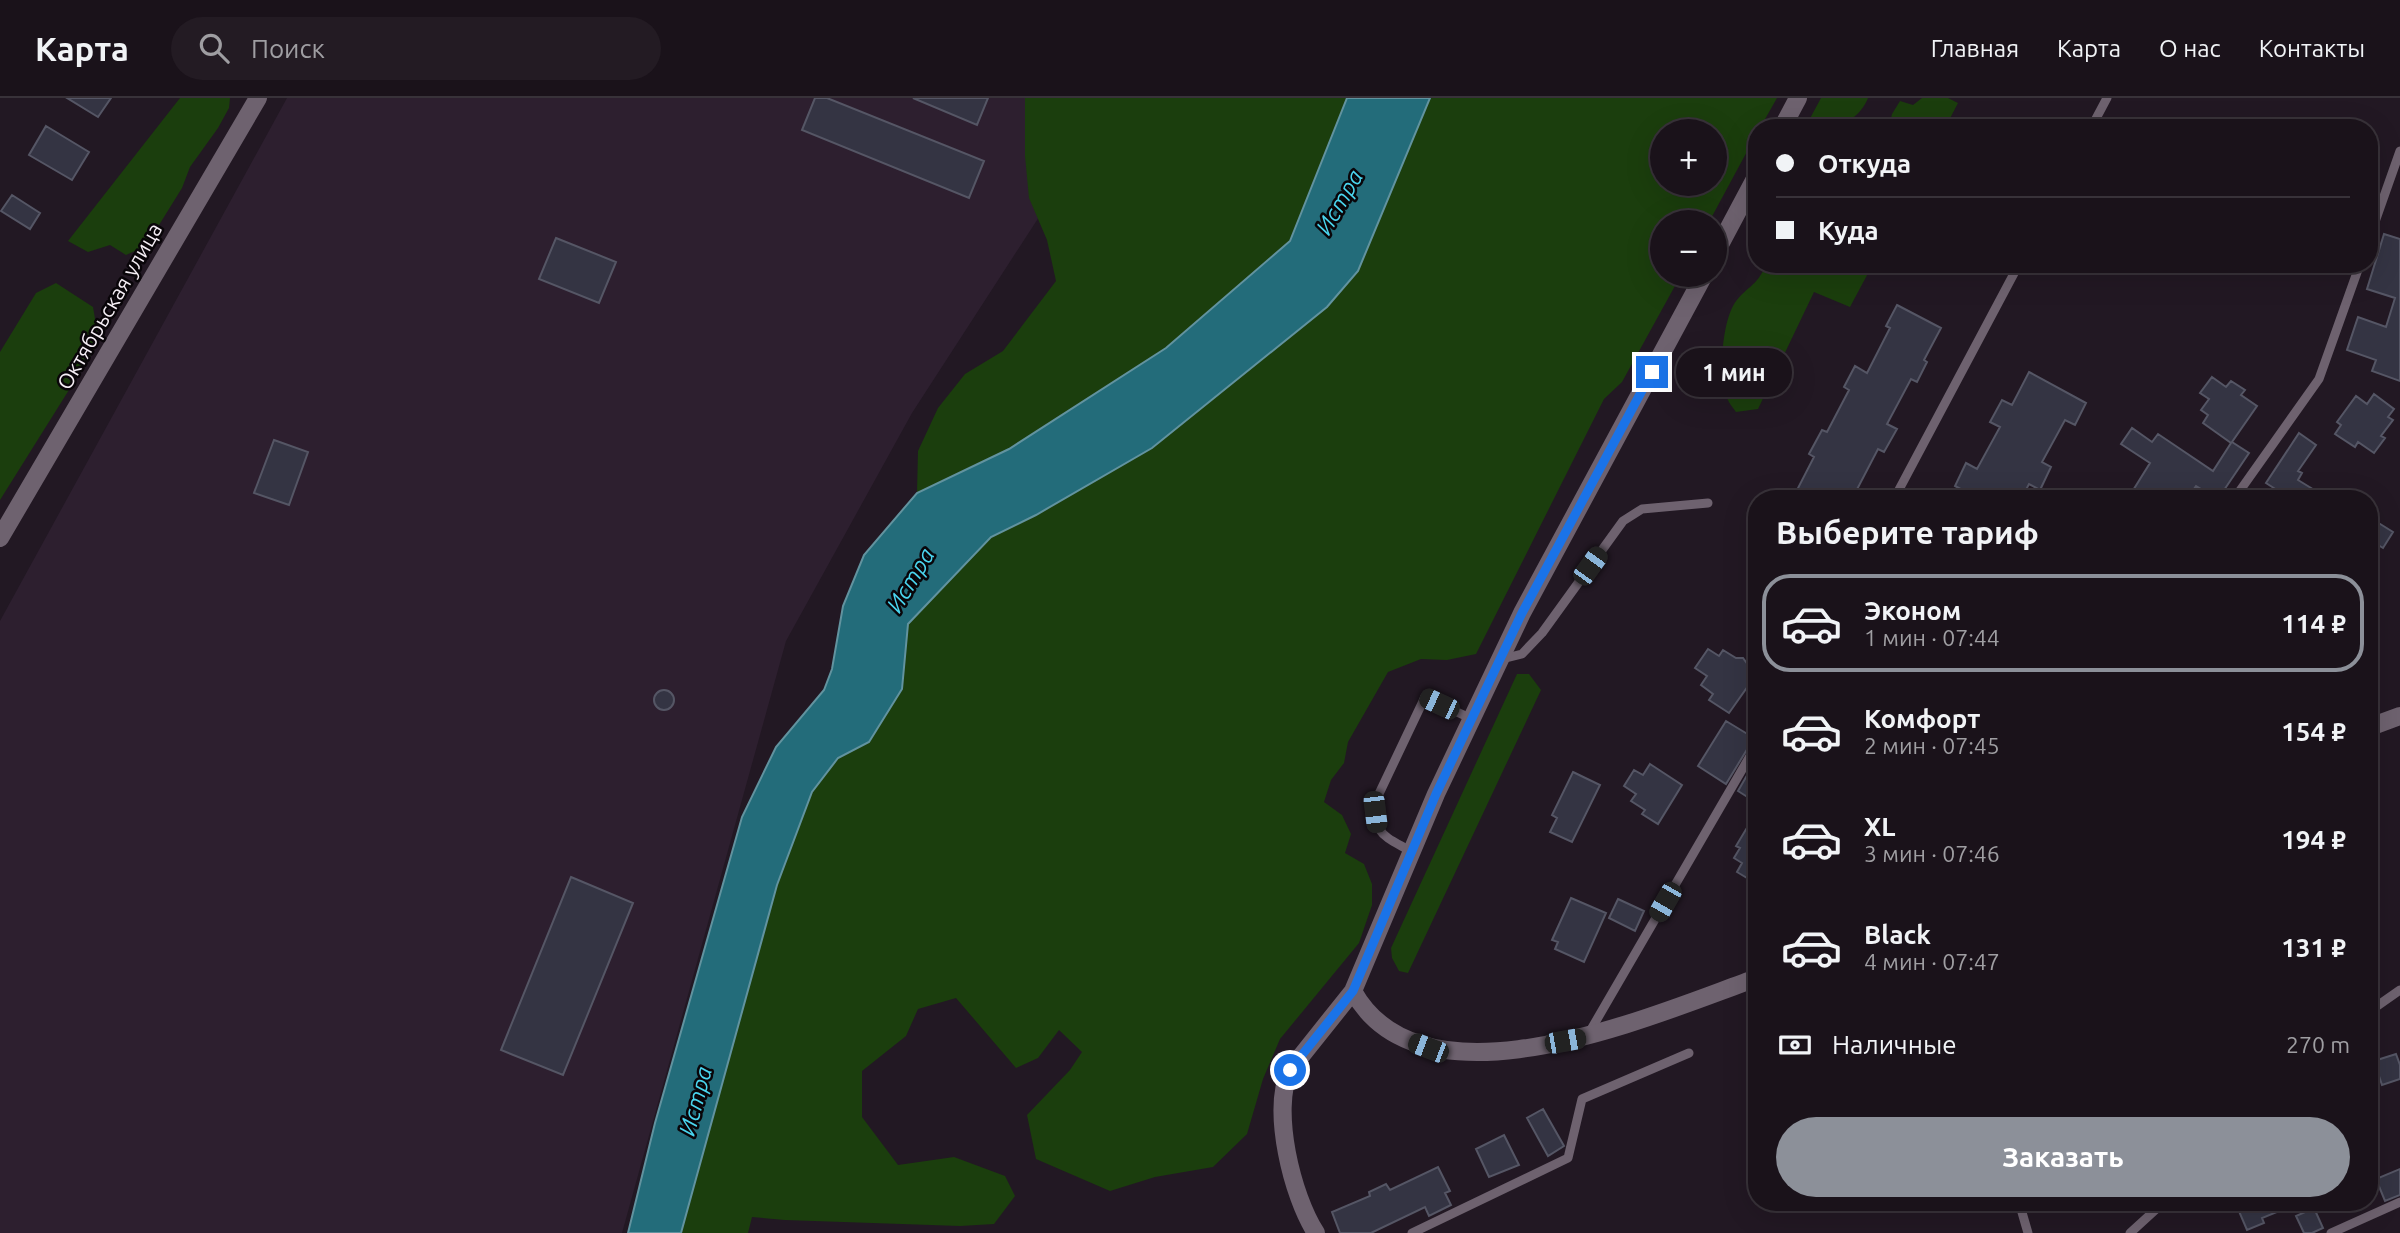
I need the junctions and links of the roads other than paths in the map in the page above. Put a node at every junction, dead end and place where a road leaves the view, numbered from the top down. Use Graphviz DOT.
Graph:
graph roads {
  1 [pos="258,98"];
  2 [pos="1798,98"];
  3 [pos="2107,98"];
  4 [pos="1788,119"];
  5 [pos="2096,119"];
  6 [pos="2400,151"];
  7 [pos="1748,192"];
  8 [pos="2378,213"];
  9 [pos="1727,231"];
  10 [pos="2014,273"];
  11 [pos="2357,273"];
  12 [pos="1698,287"];
  13 [pos="1899,490"];
  14 [pos="2240,490"];
  15 [pos="1708,503"];
  16 [pos="0,538"];
  17 [pos="1500,660"];
  18 [pos="2400,716"];
  19 [pos="1472,719"];
  20 [pos="2378,724"];
  21 [pos="1748,760"];
  22 [pos="1412,852"];
  23 [pos="1748,981"];
  24 [pos="2400,990"];
  25 [pos="1353,991"];
  26 [pos="2378,1005"];
  27 [pos="1587,1037"];
  28 [pos="1689,1053"];
  29 [pos="2400,1202"];
  30 [pos="2022,1211"];
  31 [pos="2154,1211"];
  32 [pos="1316,1233"];
  33 [pos="1412,1233"];
  34 [pos="2028,1233"];
  35 [pos="2130,1233"];
  36 [pos="2331,1233"];
  1 -- 16 [label="street, Октябрьская улица"];
  2 -- 4 [label="street"];
  3 -- 5 [label="lane"];
  6 -- 8 [label="lane"];
  7 -- 9 [label="street"];
  10 -- 13 [label="lane"];
  11 -- 14 [label="lane"];
  12 -- 17 [label="street"];
  15 -- 17 [label="lane"];
  17 -- 19 [label="street"];
  18 -- 20 [label="street"];
  19 -- 22 [label="street"];
  19 -- 22 [label="lane"];
  21 -- 27 [label="lane"];
  22 -- 25 [label="street"];
  23 -- 27 [label="street"];
  24 -- 26 [label="lane"];
  25 -- 27 [label="street"];
  25 -- 32 [label="street"];
  28 -- 33 [label="lane"];
  29 -- 36 [label="lane"];
  30 -- 34 [label="lane"];
  31 -- 35 [label="lane"];
}
